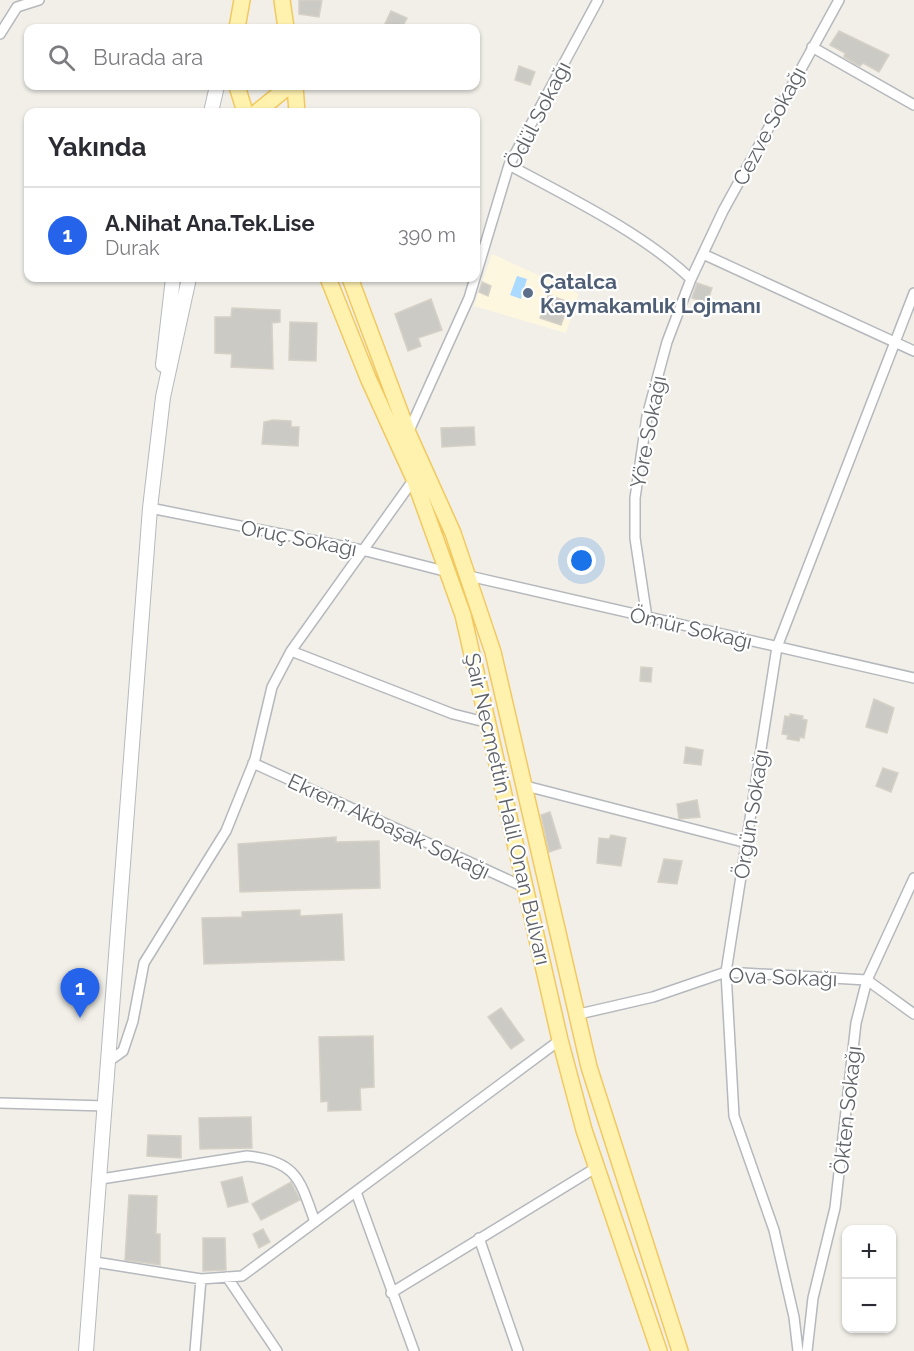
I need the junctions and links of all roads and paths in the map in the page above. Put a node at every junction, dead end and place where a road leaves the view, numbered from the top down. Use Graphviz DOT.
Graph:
graph roads {
  1 [pos="39,0"];
  2 [pos="242,0"];
  3 [pos="282,0"];
  4 [pos="597,0"];
  5 [pos="839,0"];
  6 [pos="14,3"];
  7 [pos="237,24"];
  8 [pos="285,24"];
  9 [pos="0,34"];
  10 [pos="812,47"];
  11 [pos="216,90"];
  12 [pos="238,90"];
  13 [pos="285,90"];
  14 [pos="295,90"];
  15 [pos="914,105"];
  16 [pos="212,108"];
  17 [pos="244,108"];
  18 [pos="262,108"];
  19 [pos="297,108"];
  20 [pos="509,165"];
  21 [pos="703,254"];
  22 [pos="480,261"];
  23 [pos="690,279"];
  24 [pos="173,282"];
  25 [pos="188,282"];
  26 [pos="330,282"];
  27 [pos="351,282"];
  28 [pos="474,282"];
  29 [pos="914,293"];
  30 [pos="895,343"];
  31 [pos="914,351"];
  32 [pos="163,397"];
  33 [pos="408,433"];
  34 [pos="414,479"];
  35 [pos="150,508"];
  36 [pos="362,550"];
  37 [pos="448,572"];
  38 [pos="469,576"];
  39 [pos="646,618"];
  40 [pos="777,647"];
  41 [pos="291,651"];
  42 [pos="914,678"];
  43 [pos="489,723"];
  44 [pos="253,763"];
  45 [pos="522,785"];
  46 [pos="747,843"];
  47 [pos="914,878"];
  48 [pos="526,888"];
  49 [pos="726,972"];
  50 [pos="867,980"];
  51 [pos="914,1014"];
  52 [pos="575,1015"];
  53 [pos="560,1040"];
  54 [pos="110,1061"];
  55 [pos="0,1103"];
  56 [pos="106,1106"];
  57 [pos="597,1167"];
  58 [pos="101,1179"];
  59 [pos="356,1192"];
  60 [pos="315,1222"];
  61 [pos="479,1238"];
  62 [pos="95,1262"];
  63 [pos="227,1277"];
  64 [pos="201,1279"];
  65 [pos="391,1293"];
  66 [pos="86,1351"];
  67 [pos="195,1351"];
  68 [pos="277,1351"];
  69 [pos="414,1351"];
  70 [pos="518,1351"];
  71 [pos="659,1351"];
  72 [pos="680,1351"];
  73 [pos="798,1351"];
  74 [pos="807,1351"];
  1 -- 6 [label="street"];
  2 -- 7 [label="main road"];
  3 -- 8 [label="main road"];
  4 -- 20 [label="street, Ödül Sokağı"];
  5 -- 10 [label="street, Cezve Sokağı"];
  6 -- 9 [label="street"];
  10 -- 15 [label="street"];
  10 -- 21 [label="street, Cezve Sokağı"];
  11 -- 16 [label="main road"];
  12 -- 17 [label="main road"];
  13 -- 18 [label="main road"];
  14 -- 19 [label="main road"];
  20 -- 22 [label="street, Ödül Sokağı"];
  20 -- 23 [label="street"];
  21 -- 23 [label="street, Yöre Sokağı"];
  21 -- 30 [label="street"];
  23 -- 39 [label="street, Yöre Sokağı"];
  24 -- 32 [label="main road"];
  25 -- 32 [label="main road"];
  26 -- 34 [label="main road, Şair Necmettin Halil Onan Bulvarı"];
  27 -- 33 [label="main road, Şair Necmettin Halil Onan Bulvarı"];
  28 -- 33 [label="street, Ödül Sokağı"];
  29 -- 30 [label="street, Örgün Sokağı"];
  30 -- 31 [label="street"];
  30 -- 40 [label="street, Örgün Sokağı"];
  32 -- 35 [label="main road"];
  33 -- 38 [label="main road, Şair Necmettin Halil Onan Bulvarı"];
  34 -- 36 [label="street"];
  34 -- 37 [label="main road, Şair Necmettin Halil Onan Bulvarı"];
  35 -- 36 [label="street, Oruç Sokağı"];
  35 -- 54 [label="main road"];
  36 -- 37 [label="street, Oruç Sokağı"];
  36 -- 41 [label="street"];
  37 -- 43 [label="main road, Şair Necmettin Halil Onan Bulvarı"];
  38 -- 39 [label="street, Ömür Sokağı"];
  38 -- 45 [label="main road, Şair Necmettin Halil Onan Bulvarı"];
  39 -- 40 [label="street, Ömür Sokağı"];
  40 -- 42 [label="street, Ömür Sokağı"];
  40 -- 46 [label="street, Örgün Sokağı"];
  41 -- 43 [label="street"];
  41 -- 44 [label="street"];
  43 -- 48 [label="main road, Şair Necmettin Halil Onan Bulvarı"];
  44 -- 48 [label="street, Ekrem Akbaşak Sokağı"];
  44 -- 54 [label="street"];
  45 -- 46 [label="street"];
  45 -- 52 [label="main road, Şair Necmettin Halil Onan Bulvarı"];
  46 -- 49 [label="street, Örgün Sokağı"];
  47 -- 50 [label="street, Ökten Sokağı"];
  48 -- 53 [label="main road, Şair Necmettin Halil Onan Bulvarı"];
  49 -- 50 [label="street, Ova Sokağı"];
  49 -- 52 [label="street, Ova Sokağı"];
  49 -- 73 [label="street, Örgün Sokağı"];
  50 -- 51 [label="street, Ova Sokağı"];
  50 -- 74 [label="street, Ökten Sokağı"];
  52 -- 72 [label="main road, Şair Necmettin Halil Onan Bulvarı"];
  53 -- 57 [label="main road, Şair Necmettin Halil Onan Bulvarı"];
  53 -- 59 [label="street"];
  54 -- 56 [label="main road"];
  55 -- 56 [label="street"];
  56 -- 58 [label="main road"];
  57 -- 61 [label="street"];
  57 -- 71 [label="main road, Şair Necmettin Halil Onan Bulvarı"];
  58 -- 60 [label="street"];
  58 -- 62 [label="main road"];
  59 -- 60 [label="street"];
  59 -- 65 [label="street"];
  60 -- 63 [label="street"];
  61 -- 65 [label="street"];
  61 -- 70 [label="street"];
  62 -- 64 [label="street"];
  62 -- 66 [label="main road"];
  63 -- 64 [label="street"];
  63 -- 68 [label="street"];
  64 -- 67 [label="street"];
  65 -- 69 [label="street"];
}
